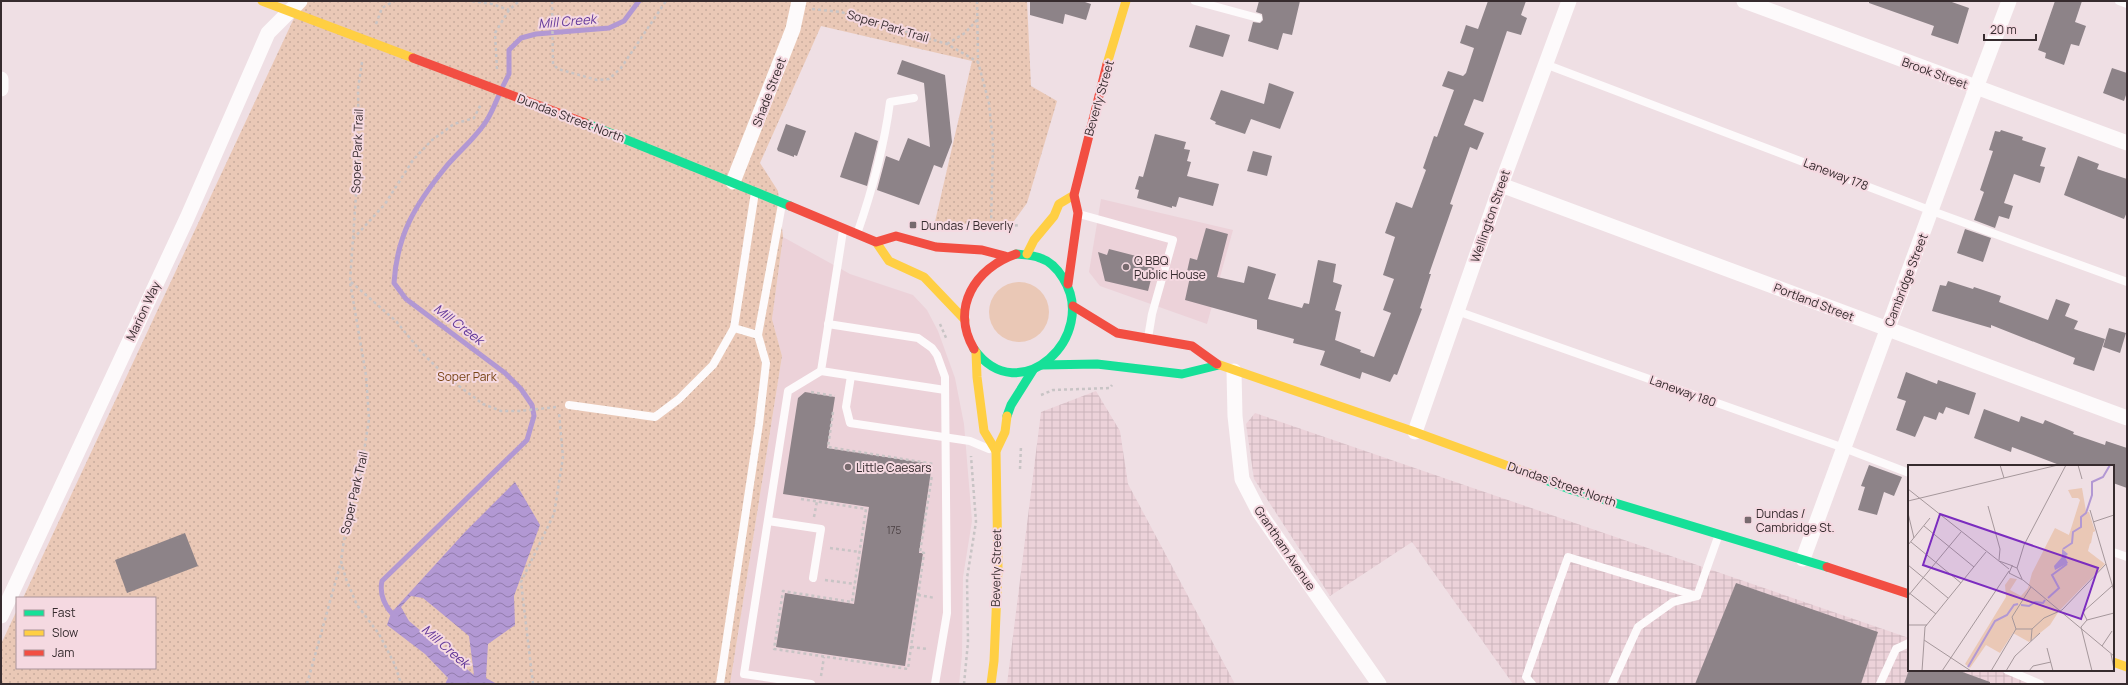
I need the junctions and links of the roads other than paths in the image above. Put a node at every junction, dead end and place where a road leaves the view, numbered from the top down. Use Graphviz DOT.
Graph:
graph roads {
  1 [pos="262,1"];
  2 [pos="1126,1"];
  3 [pos="1195,1"];
  4 [pos="1569,1"];
  5 [pos="1744,1"];
  6 [pos="2009,1"];
  7 [pos="2119,1"];
  8 [pos="2127,4"];
  9 [pos="804,5"];
  10 [pos="295,6"];
  11 [pos="1258,18"];
  12 [pos="1545,64"];
  13 [pos="1,79"];
  14 [pos="1976,88"];
  15 [pos="1,89"];
  16 [pos="914,98"];
  17 [pos="2127,143"];
  18 [pos="734,182"];
  19 [pos="1501,184"];
  20 [pos="755,191"];
  21 [pos="1074,195"];
  22 [pos="782,203"];
  23 [pos="1932,211"];
  24 [pos="1078,213"];
  25 [pos="843,230"];
  26 [pos="856,235"];
  27 [pos="876,242"];
  28 [pos="1027,254"];
  29 [pos="1006,256"];
  30 [pos="2127,282"];
  31 [pos="1068,284"];
  32 [pos="1073,306"];
  33 [pos="1457,310"];
  34 [pos="965,320"];
  35 [pos="828,324"];
  36 [pos="734,328"];
  37 [pos="1887,329"];
  38 [pos="758,335"];
  39 [pos="1148,338"];
  40 [pos="976,352"];
  41 [pos="1042,365"];
  42 [pos="1219,365"];
  43 [pos="1033,370"];
  44 [pos="1234,371"];
  45 [pos="821,372"];
  46 [pos="851,376"];
  47 [pos="945,390"];
  48 [pos="569,405"];
  49 [pos="2127,418"];
  50 [pos="1415,432"];
  51 [pos="945,437"];
  52 [pos="1844,448"];
  53 [pos="996,452"];
  54 [pos="1908,474"];
  55 [pos="768,521"];
  56 [pos="1719,534"];
  57 [pos="2114,552"];
  58 [pos="2127,558"];
  59 [pos="1803,559"];
  60 [pos="813,578"];
  61 [pos="1908,594"];
  62 [pos="1698,596"];
  63 [pos="1,616"];
  64 [pos="1908,643"];
  65 [pos="2114,662"];
  66 [pos="2127,667"];
  67 [pos="2009,671"];
  68 [pos="720,684"];
  69 [pos="811,684"];
  70 [pos="935,684"];
  71 [pos="991,684"];
  72 [pos="1379,684"];
  73 [pos="1532,684"];
  74 [pos="1612,684"];
  75 [pos="1880,684"];
  76 [pos="2040,684"];
  1 -- 10 [label="main road, Dundas Street North"];
  2 -- 21 [label="main road, Beverly Street"];
  3 -- 11 [label="lane"];
  4 -- 12 [label="street, Wellington Street"];
  5 -- 14 [label="street, Brook Street"];
  6 -- 14 [label="street, Cambridge Street"];
  7 -- 8 [label="lane"];
  9 -- 18 [label="street, Shade Street"];
  10 -- 18 [label="main road, Dundas Street North"];
  10 -- 63 [label="street, Marion Way"];
  12 -- 19 [label="street, Wellington Street"];
  12 -- 23 [label="lane, Laneway 178"];
  13 -- 15 [label="street"];
  14 -- 17 [label="street, Brook Street"];
  14 -- 23 [label="street, Cambridge Street"];
  16 -- 26 [label="lane"];
  18 -- 20 [label="main road, Dundas Street North"];
  19 -- 33 [label="street, Wellington Street"];
  19 -- 37 [label="street, Portland Street"];
  20 -- 22 [label="main road, Dundas Street North"];
  20 -- 36 [label="lane"];
  21 -- 24 [label="main road, Beverly Street"];
  21 -- 28 [label="main road"];
  22 -- 25 [label="main road, Dundas Street North"];
  22 -- 38 [label="lane"];
  23 -- 30 [label="lane, Laneway 178"];
  23 -- 37 [label="street, Cambridge Street"];
  24 -- 31 [label="main road, Beverly Street"];
  24 -- 39 [label="lane"];
  25 -- 26 [label="main road, Dundas Street North"];
  25 -- 35 [label="lane"];
  26 -- 27 [label="main road, Dundas Street North"];
  27 -- 29 [label="main road"];
  27 -- 34 [label="main road"];
  28 -- 29 [label="main road"];
  28 -- 31 [label="main road"];
  29 -- 34 [label="main road"];
  31 -- 32 [label="main road"];
  32 -- 39 [label="main road, Dundas Street North"];
  32 -- 41 [label="main road"];
  33 -- 50 [label="street, Wellington Street"];
  33 -- 52 [label="lane, Laneway 180"];
  34 -- 40 [label="main road"];
  35 -- 45 [label="lane"];
  35 -- 47 [label="lane"];
  36 -- 38 [label="lane"];
  36 -- 48 [label="lane"];
  37 -- 49 [label="street, Portland Street"];
  37 -- 52 [label="street, Cambridge Street"];
  38 -- 68 [label="lane"];
  39 -- 42 [label="main road, Dundas Street North"];
  40 -- 43 [label="main road"];
  40 -- 53 [label="main road, Beverly Street"];
  41 -- 42 [label="main road"];
  41 -- 43 [label="main road"];
  42 -- 44 [label="main road, Dundas Street North"];
  43 -- 53 [label="main road, Beverly Street"];
  44 -- 50 [label="main road, Dundas Street North"];
  44 -- 72 [label="street, Grantham Avenue"];
  45 -- 46 [label="lane"];
  45 -- 55 [label="lane"];
  46 -- 47 [label="lane"];
  46 -- 51 [label="lane"];
  47 -- 51 [label="lane"];
  50 -- 56 [label="main road, Dundas Street North"];
  51 -- 53 [label="lane"];
  51 -- 70 [label="lane"];
  52 -- 54 [label="lane, Laneway 180"];
  52 -- 59 [label="street, Cambridge Street"];
  53 -- 71 [label="main road, Beverly Street"];
  55 -- 60 [label="lane"];
  55 -- 69 [label="lane"];
  56 -- 59 [label="main road, Dundas Street North"];
  56 -- 62 [label="lane"];
  57 -- 58 [label="lane"];
  59 -- 61 [label="main road, Dundas Street North"];
  62 -- 73 [label="lane"];
  62 -- 74 [label="lane"];
  64 -- 75 [label="lane"];
  65 -- 66 [label="main road"];
  67 -- 76 [label="lane"];
}
